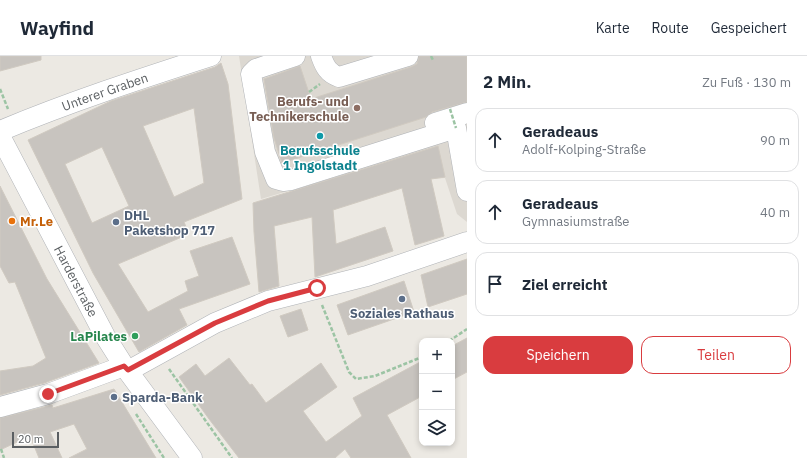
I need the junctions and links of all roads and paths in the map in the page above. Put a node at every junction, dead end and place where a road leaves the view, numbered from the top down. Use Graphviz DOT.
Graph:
graph roads {
  1 [pos="211,56"];
  2 [pos="295,56"];
  3 [pos="321,56"];
  4 [pos="408,56"];
  5 [pos="431,56"];
  6 [pos="432,60"];
  7 [pos="458,116"];
  8 [pos="0,131"];
  9 [pos="0,136"];
  10 [pos="467,191"];
  11 [pos="467,242"];
  12 [pos="317,288"];
  13 [pos="467,329"];
  14 [pos="454,338"];
  15 [pos="419,358"];
  16 [pos="131,366"];
  17 [pos="0,407"];
  18 [pos="0,449"];
  19 [pos="4,458"];
  20 [pos="192,458"];
  21 [pos="232,458"];
  1 -- 8 [label="street, Unterer Graben"];
  2 -- 7 [label="street"];
  3 -- 4 [label="street"];
  5 -- 6 [label="path"];
  7 -- 10 [label="street"];
  9 -- 16 [label="street, Harderstraße"];
  11 -- 12 [label="street"];
  12 -- 15 [label="path"];
  12 -- 16 [label="street"];
  13 -- 14 [label="path"];
  16 -- 17 [label="street"];
  16 -- 20 [label="street, Harderstraße"];
  16 -- 21 [label="path"];
  18 -- 19 [label="path"];
}
